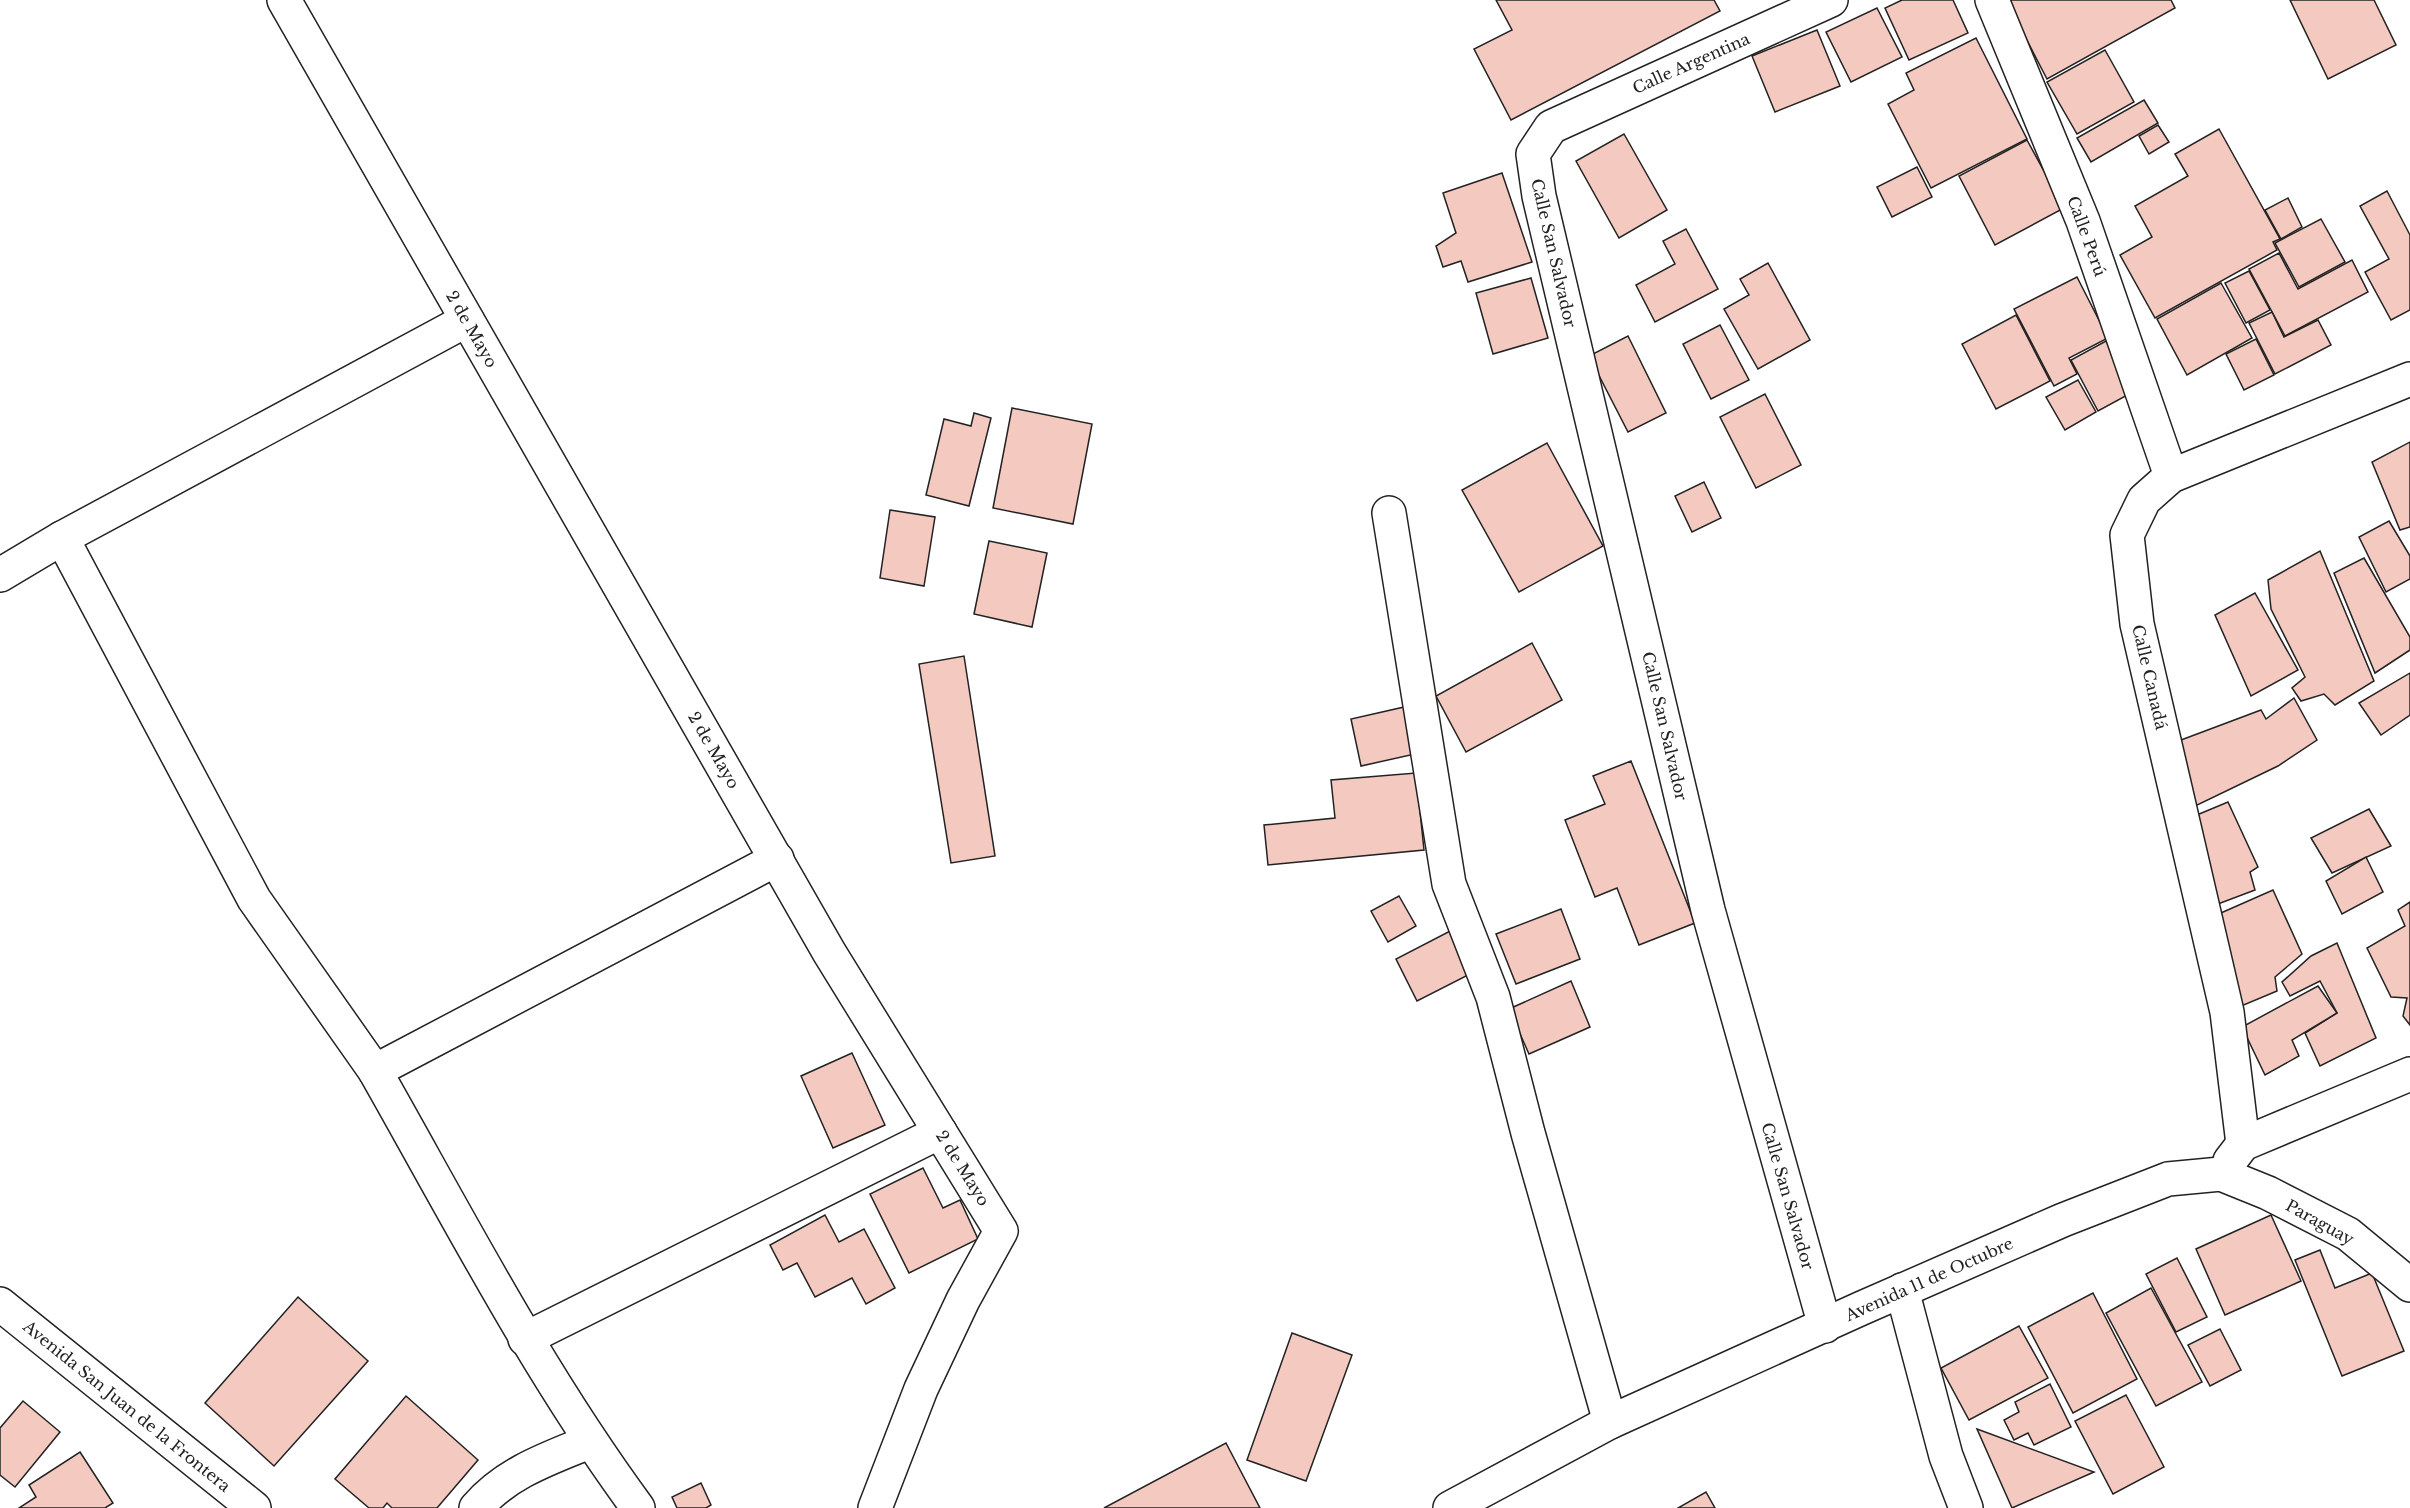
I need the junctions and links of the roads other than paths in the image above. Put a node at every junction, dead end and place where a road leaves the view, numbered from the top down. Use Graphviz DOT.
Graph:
graph roads {
  1 [pos="284,0"];
  2 [pos="1832,0"];
  3 [pos="1992,0"];
  4 [pos="1551,127"];
  5 [pos="467,321"];
  6 [pos="2410,379"];
  7 [pos="2171,476"];
  8 [pos="1389,513"];
  9 [pos="62,538"];
  10 [pos="0,575"];
  11 [pos="777,859"];
  12 [pos="375,1071"];
  13 [pos="2410,1074"];
  14 [pos="940,1132"];
  15 [pos="2243,1144"];
  16 [pos="2221,1174"];
  17 [pos="2410,1285"];
  18 [pos="1902,1290"];
  19 [pos="0,1304"];
  20 [pos="1825,1326"];
  21 [pos="525,1339"];
  22 [pos="1610,1422"];
  23 [pos="590,1442"];
  24 [pos="254,1508"];
  25 [pos="476,1508"];
  26 [pos="638,1508"];
  27 [pos="875,1508"];
  28 [pos="1450,1508"];
  29 [pos="1966,1508"];
  1 -- 5 [label="street, 2 de Mayo"];
  2 -- 4 [label="street, Calle Argentina"];
  3 -- 7 [label="street, Calle Perú"];
  4 -- 20 [label="street, Calle San Salvador"];
  5 -- 9 [label="street"];
  5 -- 11 [label="street, 2 de Mayo"];
  6 -- 7 [label="street, Calle Canadá"];
  7 -- 15 [label="street, Calle Canadá"];
  8 -- 22 [label="street"];
  9 -- 10 [label="street"];
  9 -- 12 [label="street"];
  11 -- 12 [label="street"];
  11 -- 14 [label="street, 2 de Mayo"];
  12 -- 21 [label="street"];
  13 -- 15 [label="street"];
  14 -- 21 [label="street"];
  14 -- 27 [label="street, 2 de Mayo"];
  15 -- 16 [label="street"];
  16 -- 17 [label="street, Paraguay"];
  16 -- 18 [label="street, Avenida 11 de Octubre"];
  18 -- 20 [label="street, Avenida 11 de Octubre"];
  18 -- 29 [label="street"];
  19 -- 24 [label="street, Avenida San Juan de la Frontera"];
  20 -- 22 [label="street, Avenida 11 de Octubre"];
  21 -- 23 [label="street"];
  22 -- 28 [label="street, Avenida 11 de Octubre"];
  23 -- 25 [label="street"];
  23 -- 26 [label="street"];
}
